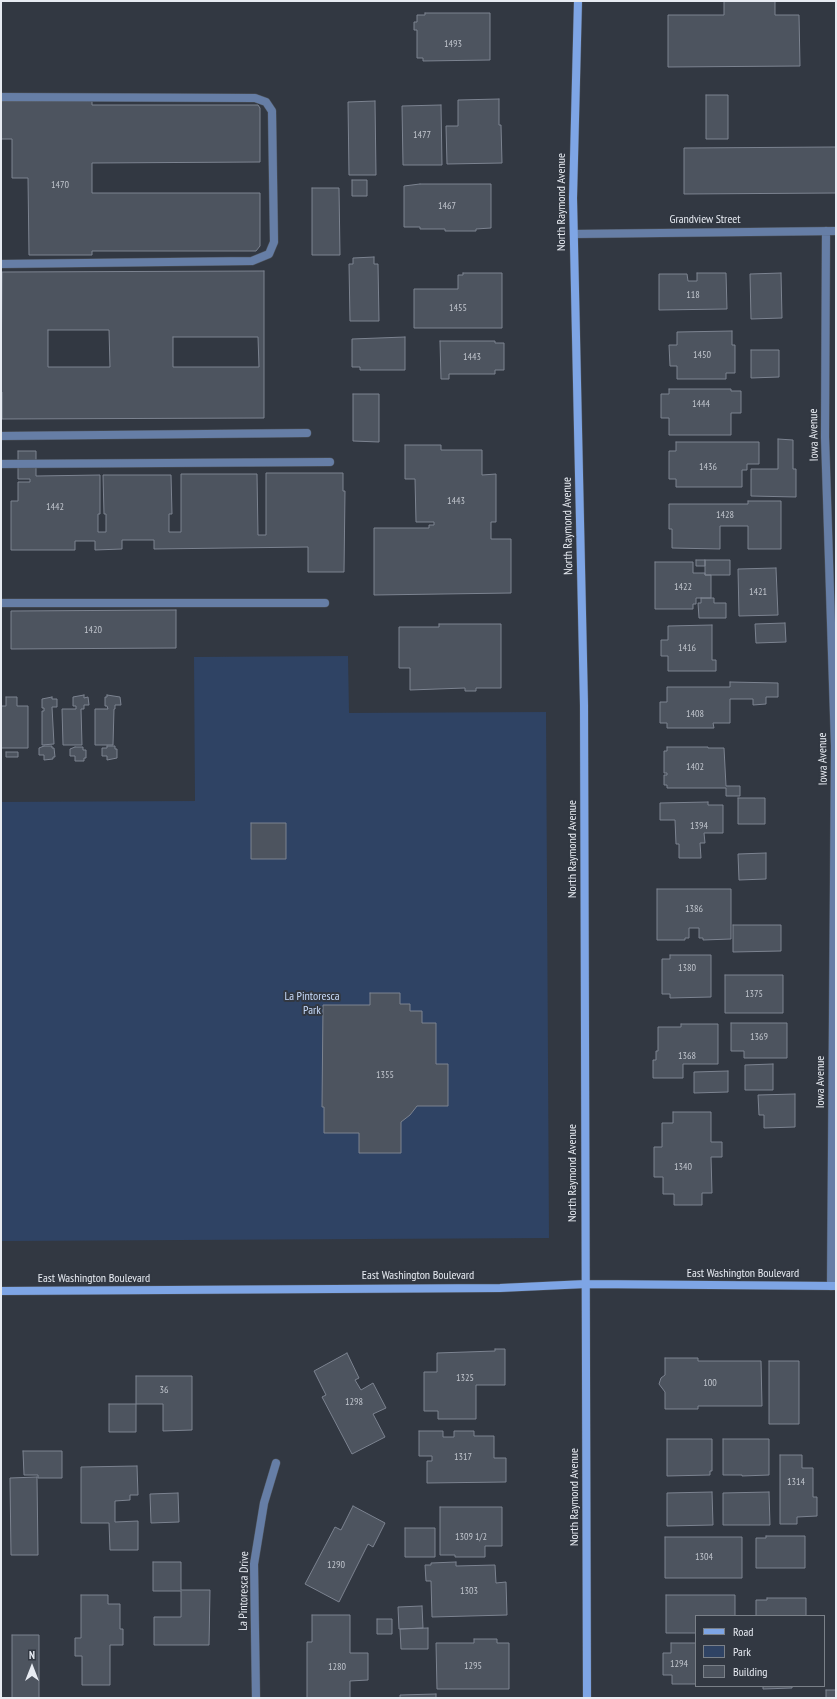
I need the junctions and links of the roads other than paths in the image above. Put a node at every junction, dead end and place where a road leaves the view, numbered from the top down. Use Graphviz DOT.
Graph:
graph roads {
  1 [pos="578,1"];
  2 [pos="1,97"];
  3 [pos="826,231"];
  4 [pos="836,231"];
  5 [pos="574,234"];
  6 [pos="1,264"];
  7 [pos="307,433"];
  8 [pos="1,436"];
  9 [pos="330,462"];
  10 [pos="1,464"];
  11 [pos="1,603"];
  12 [pos="325,603"];
  13 [pos="836,746"];
  14 [pos="586,1284"];
  15 [pos="834,1286"];
  16 [pos="1,1291"];
  17 [pos="276,1463"];
  18 [pos="256,1698"];
  19 [pos="587,1698"];
  1 -- 5 [label="street, North Raymond Avenue"];
  2 -- 6 [label="street"];
  3 -- 4 [label="street, Grandview Street"];
  3 -- 5 [label="street, Grandview Street"];
  3 -- 13 [label="street, Iowa Avenue"];
  5 -- 14 [label="street, North Raymond Avenue"];
  7 -- 8 [label="street"];
  9 -- 10 [label="street"];
  11 -- 12 [label="street"];
  13 -- 15 [label="street, Iowa Avenue"];
  14 -- 15 [label="street, East Washington Boulevard"];
  14 -- 16 [label="street, East Washington Boulevard"];
  14 -- 19 [label="street, North Raymond Avenue"];
  17 -- 18 [label="street, La Pintoresca Drive"];
}
